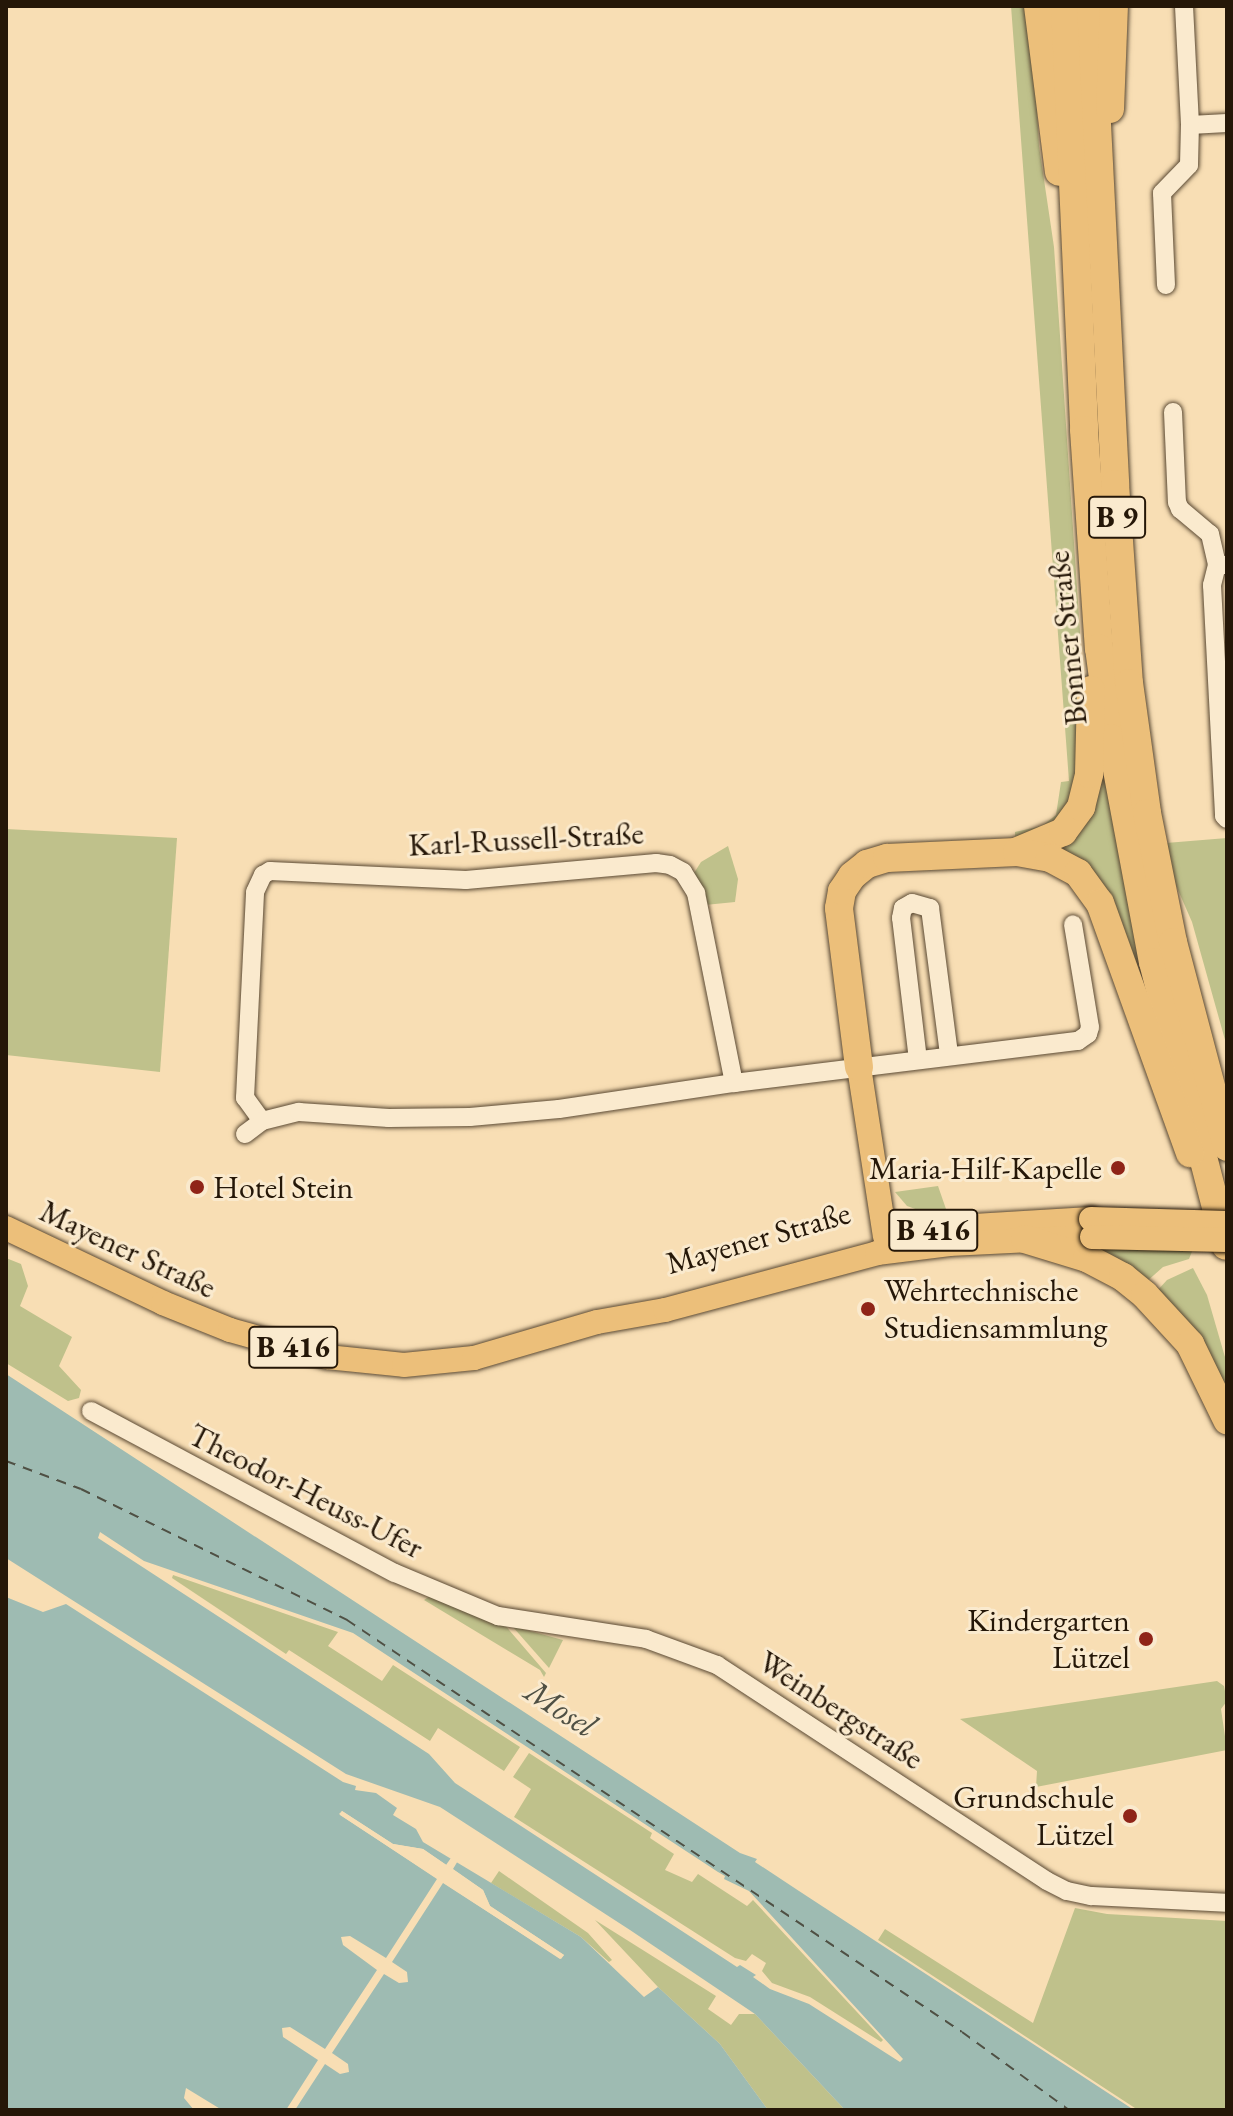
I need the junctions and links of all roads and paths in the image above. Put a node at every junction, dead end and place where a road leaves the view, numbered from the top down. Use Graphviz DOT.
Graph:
graph roads {
  1 [pos="1038,6"];
  2 [pos="1065,6"];
  3 [pos="1091,6"];
  4 [pos="1114,6"];
  5 [pos="1184,6"];
  6 [pos="1227,123"];
  7 [pos="1190,125"];
  8 [pos="1100,169"];
  9 [pos="1076,243"];
  10 [pos="1166,285"];
  11 [pos="1173,412"];
  12 [pos="1222,565"];
  13 [pos="1095,609"];
  14 [pos="1227,819"];
  15 [pos="1017,852"];
  16 [pos="1157,862"];
  17 [pos="1073,924"];
  18 [pos="949,1055"];
  19 [pos="918,1060"];
  20 [pos="859,1067"];
  21 [pos="1227,1072"];
  22 [pos="734,1083"];
  23 [pos="262,1121"];
  24 [pos="245,1134"];
  25 [pos="1227,1147"];
  26 [pos="1221,1212"];
  27 [pos="6,1228"];
  28 [pos="1092,1228"];
  29 [pos="885,1236"];
  30 [pos="1025,1239"];
  31 [pos="1227,1240"];
  32 [pos="1227,1250"];
  33 [pos="597,1322"];
  34 [pos="91,1411"];
  35 [pos="1227,1420"];
  36 [pos="498,1616"];
  37 [pos="1227,1903"];
  1 -- 9 [label="highway"];
  2 -- 9 [label="highway, Bonner Straße / B 9"];
  3 -- 8 [label="highway, Bonner Straße / B 9"];
  4 -- 8 [label="highway"];
  5 -- 7 [label="street"];
  6 -- 7 [label="street"];
  7 -- 10 [label="street"];
  8 -- 16 [label="highway, Bonner Straße / B 9"];
  9 -- 13 [label="highway, Bonner Straße / B 9"];
  11 -- 12 [label="street"];
  12 -- 14 [label="street"];
  13 -- 15 [label="highway"];
  13 -- 26 [label="highway, Bonner Straße / B 9"];
  15 -- 20 [label="highway"];
  15 -- 26 [label="highway"];
  16 -- 21 [label="highway"];
  16 -- 25 [label="highway, Bonner Straße / B 9"];
  17 -- 18 [label="street"];
  18 -- 19 [label="street"];
  18 -- 19 [label="street"];
  19 -- 20 [label="street"];
  20 -- 22 [label="street"];
  20 -- 29 [label="main road"];
  22 -- 23 [label="street"];
  22 -- 23 [label="street, Karl-Russell-Straße"];
  23 -- 24 [label="street"];
  26 -- 28 [label="main road, Mayener Straße / B 416, bridge"];
  26 -- 32 [label="highway, Bonner Straße / B 9"];
  27 -- 33 [label="main road, Mayener Straße / B 416"];
  28 -- 29 [label="main road, Mayener Straße / B 416"];
  28 -- 30 [label="main road, Mayener Straße / B 416"];
  28 -- 31 [label="main road, Mayener Straße / B 416, bridge"];
  29 -- 33 [label="main road, Mayener Straße / B 416"];
  30 -- 33 [label="main road, Mayener Straße / B 416"];
  30 -- 35 [label="highway"];
  34 -- 36 [label="street, Theodor-Heuss-Ufer"];
  36 -- 37 [label="street, Weinbergstraße"];
}
